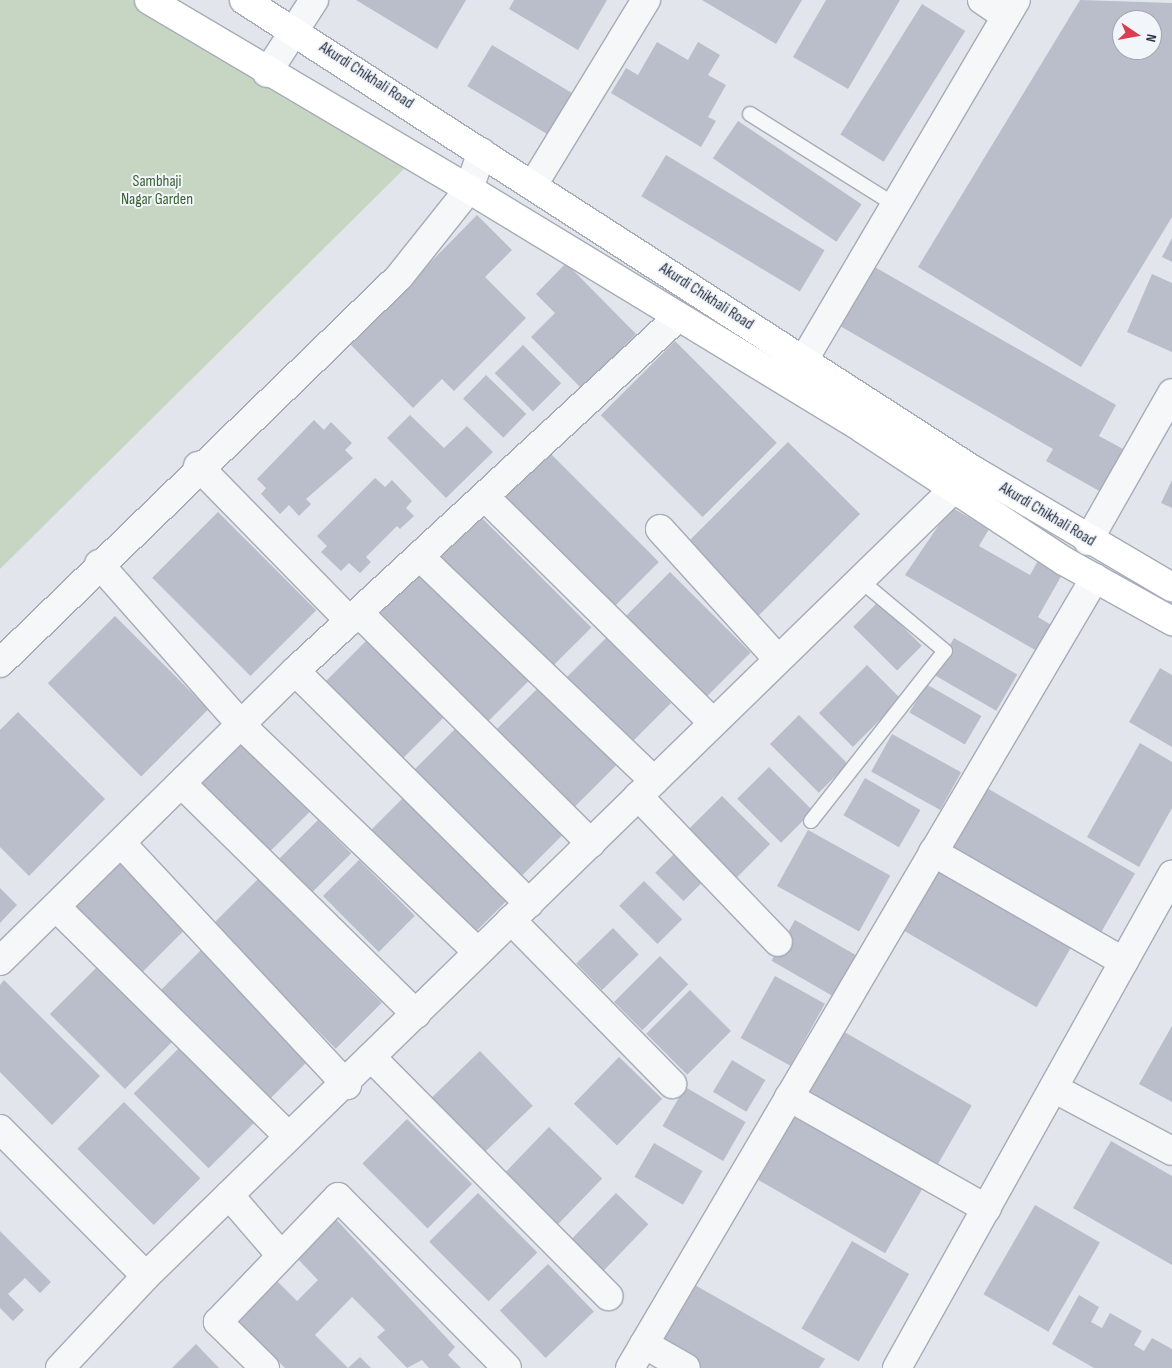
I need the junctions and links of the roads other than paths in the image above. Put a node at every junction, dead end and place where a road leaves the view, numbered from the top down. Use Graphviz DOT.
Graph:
graph roads {
  1 [pos="149,0"];
  2 [pos="244,0"];
  3 [pos="314,0"];
  4 [pos="646,0"];
  5 [pos="982,0"];
  6 [pos="1011,8"];
  7 [pos="296,30"];
  8 [pos="267,73"];
  9 [pos="750,114"];
  10 [pos="482,152"];
  11 [pos="532,185"];
  12 [pos="469,188"];
  13 [pos="895,205"];
  14 [pos="677,318"];
  15 [pos="804,360"];
  16 [pos="790,385"];
  17 [pos="1172,393"];
  18 [pos="198,466"];
  19 [pos="963,479"];
  20 [pos="485,497"];
  21 [pos="660,529"];
  22 [pos="1088,541"];
  23 [pos="420,557"];
  24 [pos="99,564"];
  25 [pos="1095,578"];
  26 [pos="860,580"];
  27 [pos="1172,586"];
  28 [pos="355,617"];
  29 [pos="1172,621"];
  30 [pos="778,659"];
  31 [pos="0,663"];
  32 [pos="295,671"];
  33 [pos="713,723"];
  34 [pos="243,727"];
  35 [pos="183,785"];
  36 [pos="646,789"];
  37 [pos="811,821"];
  38 [pos="591,843"];
  39 [pos="122,844"];
  40 [pos="933,852"];
  41 [pos="1172,875"];
  42 [pos="56,907"];
  43 [pos="520,912"];
  44 [pos="778,942"];
  45 [pos="478,952"];
  46 [pos="0,961"];
  47 [pos="1124,962"];
  48 [pos="416,1014"];
  49 [pos="371,1057"];
  50 [pos="672,1084"];
  51 [pos="347,1085"];
  52 [pos="1055,1090"];
  53 [pos="789,1097"];
  54 [pos="0,1129"];
  55 [pos="289,1137"];
  56 [pos="1172,1151"];
  57 [pos="229,1195"];
  58 [pos="987,1209"];
  59 [pos="280,1254"];
  60 [pos="146,1276"];
  61 [pos="608,1296"];
  62 [pos="644,1344"];
  63 [pos="60,1368"];
  64 [pos="265,1368"];
  65 [pos="507,1368"];
  66 [pos="630,1368"];
  67 [pos="686,1368"];
  68 [pos="897,1368"];
  1 -- 8 [label="main road"];
  2 -- 7 [label="main road, Akurdi Chikhali Road"];
  3 -- 7 [label="street"];
  4 -- 11 [label="street"];
  5 -- 6 [label="street"];
  6 -- 13 [label="street"];
  7 -- 8 [label="street"];
  7 -- 10 [label="main road, Akurdi Chikhali Road"];
  8 -- 12 [label="main road"];
  9 -- 13 [label="lane"];
  10 -- 11 [label="main road, Akurdi Chikhali Road"];
  10 -- 12 [label="street"];
  11 -- 15 [label="main road, Akurdi Chikhali Road"];
  12 -- 14 [label="main road"];
  12 -- 18 [label="street"];
  13 -- 15 [label="street"];
  14 -- 16 [label="main road"];
  14 -- 20 [label="street"];
  15 -- 16 [label="street"];
  15 -- 19 [label="main road, Akurdi Chikhali Road"];
  16 -- 19 [label="main road"];
  17 -- 22 [label="street"];
  18 -- 24 [label="street"];
  18 -- 28 [label="street"];
  19 -- 22 [label="main road, Akurdi Chikhali Road"];
  19 -- 25 [label="main road"];
  19 -- 26 [label="street"];
  20 -- 23 [label="street"];
  20 -- 33 [label="street"];
  21 -- 30 [label="street"];
  22 -- 27 [label="main road, Akurdi Chikhali Road"];
  23 -- 28 [label="street"];
  23 -- 36 [label="street"];
  24 -- 31 [label="street"];
  24 -- 34 [label="street"];
  25 -- 29 [label="main road"];
  25 -- 40 [label="street"];
  26 -- 30 [label="street"];
  26 -- 37 [label="lane"];
  28 -- 32 [label="street"];
  28 -- 38 [label="street"];
  30 -- 33 [label="street"];
  32 -- 34 [label="street"];
  32 -- 43 [label="street"];
  33 -- 36 [label="street"];
  34 -- 35 [label="street"];
  34 -- 45 [label="street"];
  35 -- 39 [label="street"];
  35 -- 48 [label="street"];
  36 -- 38 [label="street"];
  36 -- 44 [label="street"];
  38 -- 43 [label="street"];
  39 -- 42 [label="street"];
  39 -- 51 [label="street"];
  40 -- 47 [label="street"];
  40 -- 53 [label="street"];
  41 -- 47 [label="street"];
  42 -- 46 [label="street"];
  42 -- 55 [label="street"];
  43 -- 45 [label="street"];
  43 -- 50 [label="street"];
  45 -- 48 [label="street"];
  47 -- 52 [label="street"];
  48 -- 49 [label="street"];
  49 -- 51 [label="street"];
  49 -- 61 [label="street"];
  51 -- 55 [label="street"];
  52 -- 56 [label="street"];
  52 -- 58 [label="street"];
  53 -- 58 [label="street"];
  53 -- 62 [label="street"];
  54 -- 60 [label="street"];
  55 -- 57 [label="street"];
  57 -- 59 [label="street"];
  57 -- 60 [label="street"];
  58 -- 68 [label="street"];
  59 -- 64 [label="street"];
  59 -- 65 [label="street"];
  60 -- 63 [label="street"];
  62 -- 66 [label="street"];
  62 -- 67 [label="street"];
}
